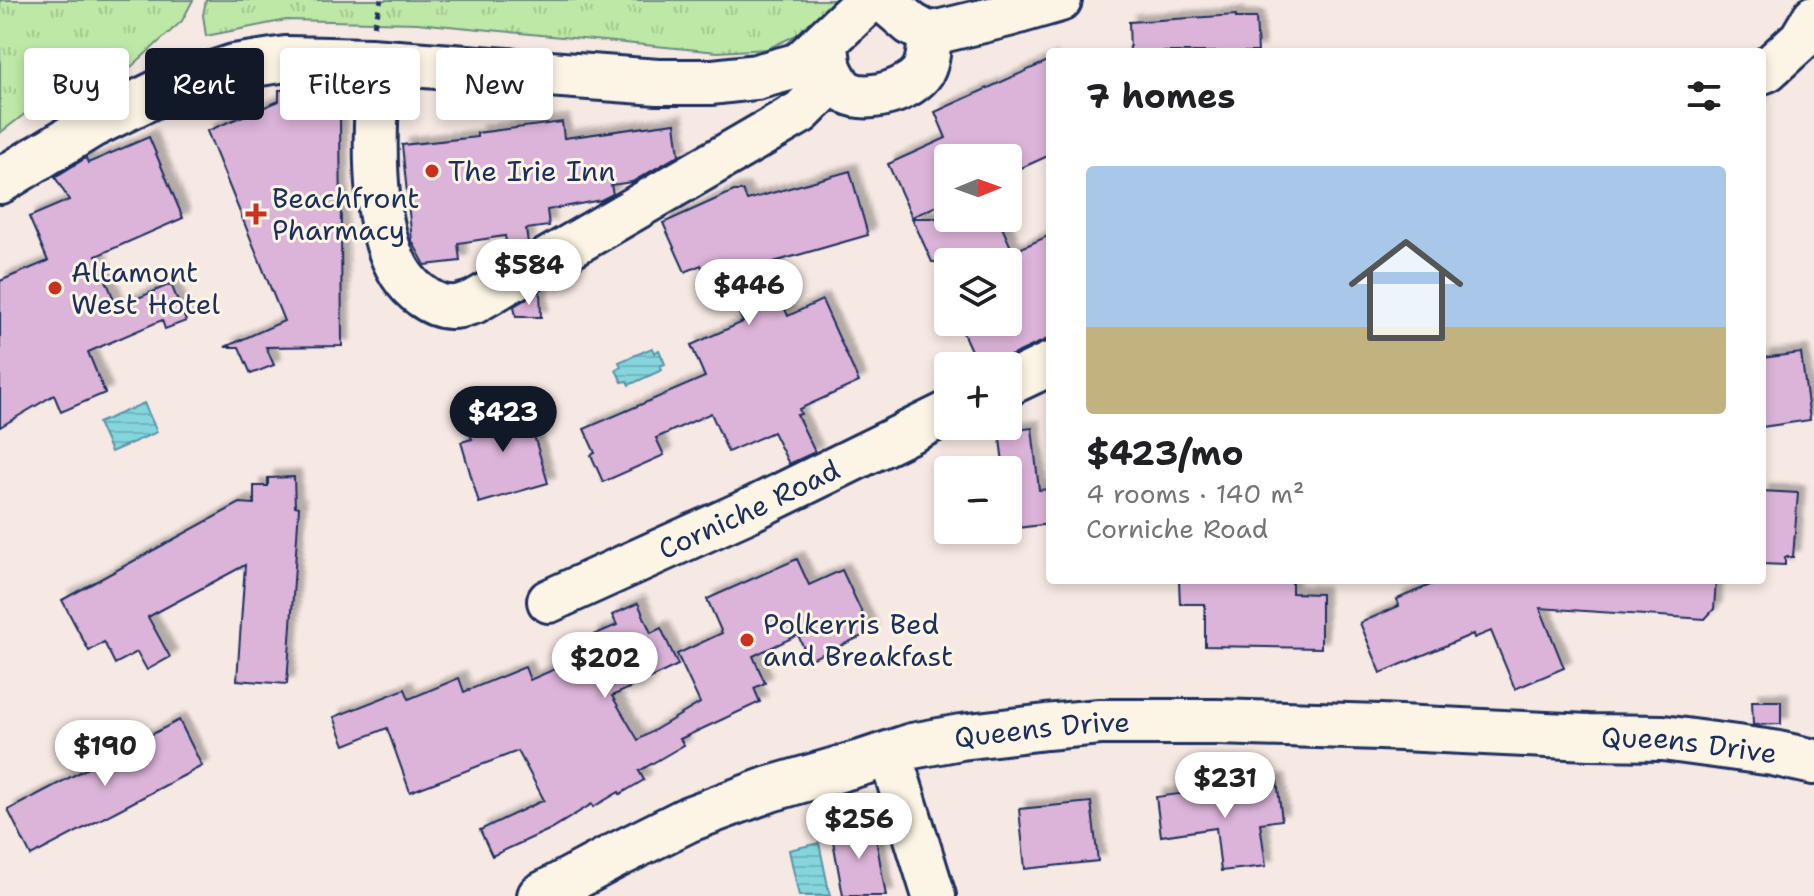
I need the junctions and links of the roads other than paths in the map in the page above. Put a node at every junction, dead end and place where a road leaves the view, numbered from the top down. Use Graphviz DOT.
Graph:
graph roads {
  1 [pos="869,0"];
  2 [pos="883,0"];
  3 [pos="1060,0"];
  4 [pos="1814,17"];
  5 [pos="929,34"];
  6 [pos="828,55"];
  7 [pos="280,60"];
  8 [pos="420,64"];
  9 [pos="1766,69"];
  10 [pos="378,120"];
  11 [pos="0,181"];
  12 [pos="1046,366"];
  13 [pos="1022,377"];
  14 [pos="934,420"];
  15 [pos="549,601"];
  16 [pos="890,754"];
  17 [pos="1814,762"];
  18 [pos="540,896"];
  19 [pos="934,896"];
  1 -- 6 [label="main road"];
  2 -- 5 [label="street"];
  3 -- 5 [label="street"];
  4 -- 9 [label="street"];
  5 -- 6 [label="street"];
  6 -- 8 [label="main road"];
  6 -- 10 [label="street"];
  7 -- 11 [label="main road"];
  12 -- 13 [label="street"];
  14 -- 15 [label="street, Corniche Road"];
  16 -- 17 [label="main road, Queens Drive"];
  16 -- 18 [label="main road, Queens Drive"];
  16 -- 19 [label="street"];
}
